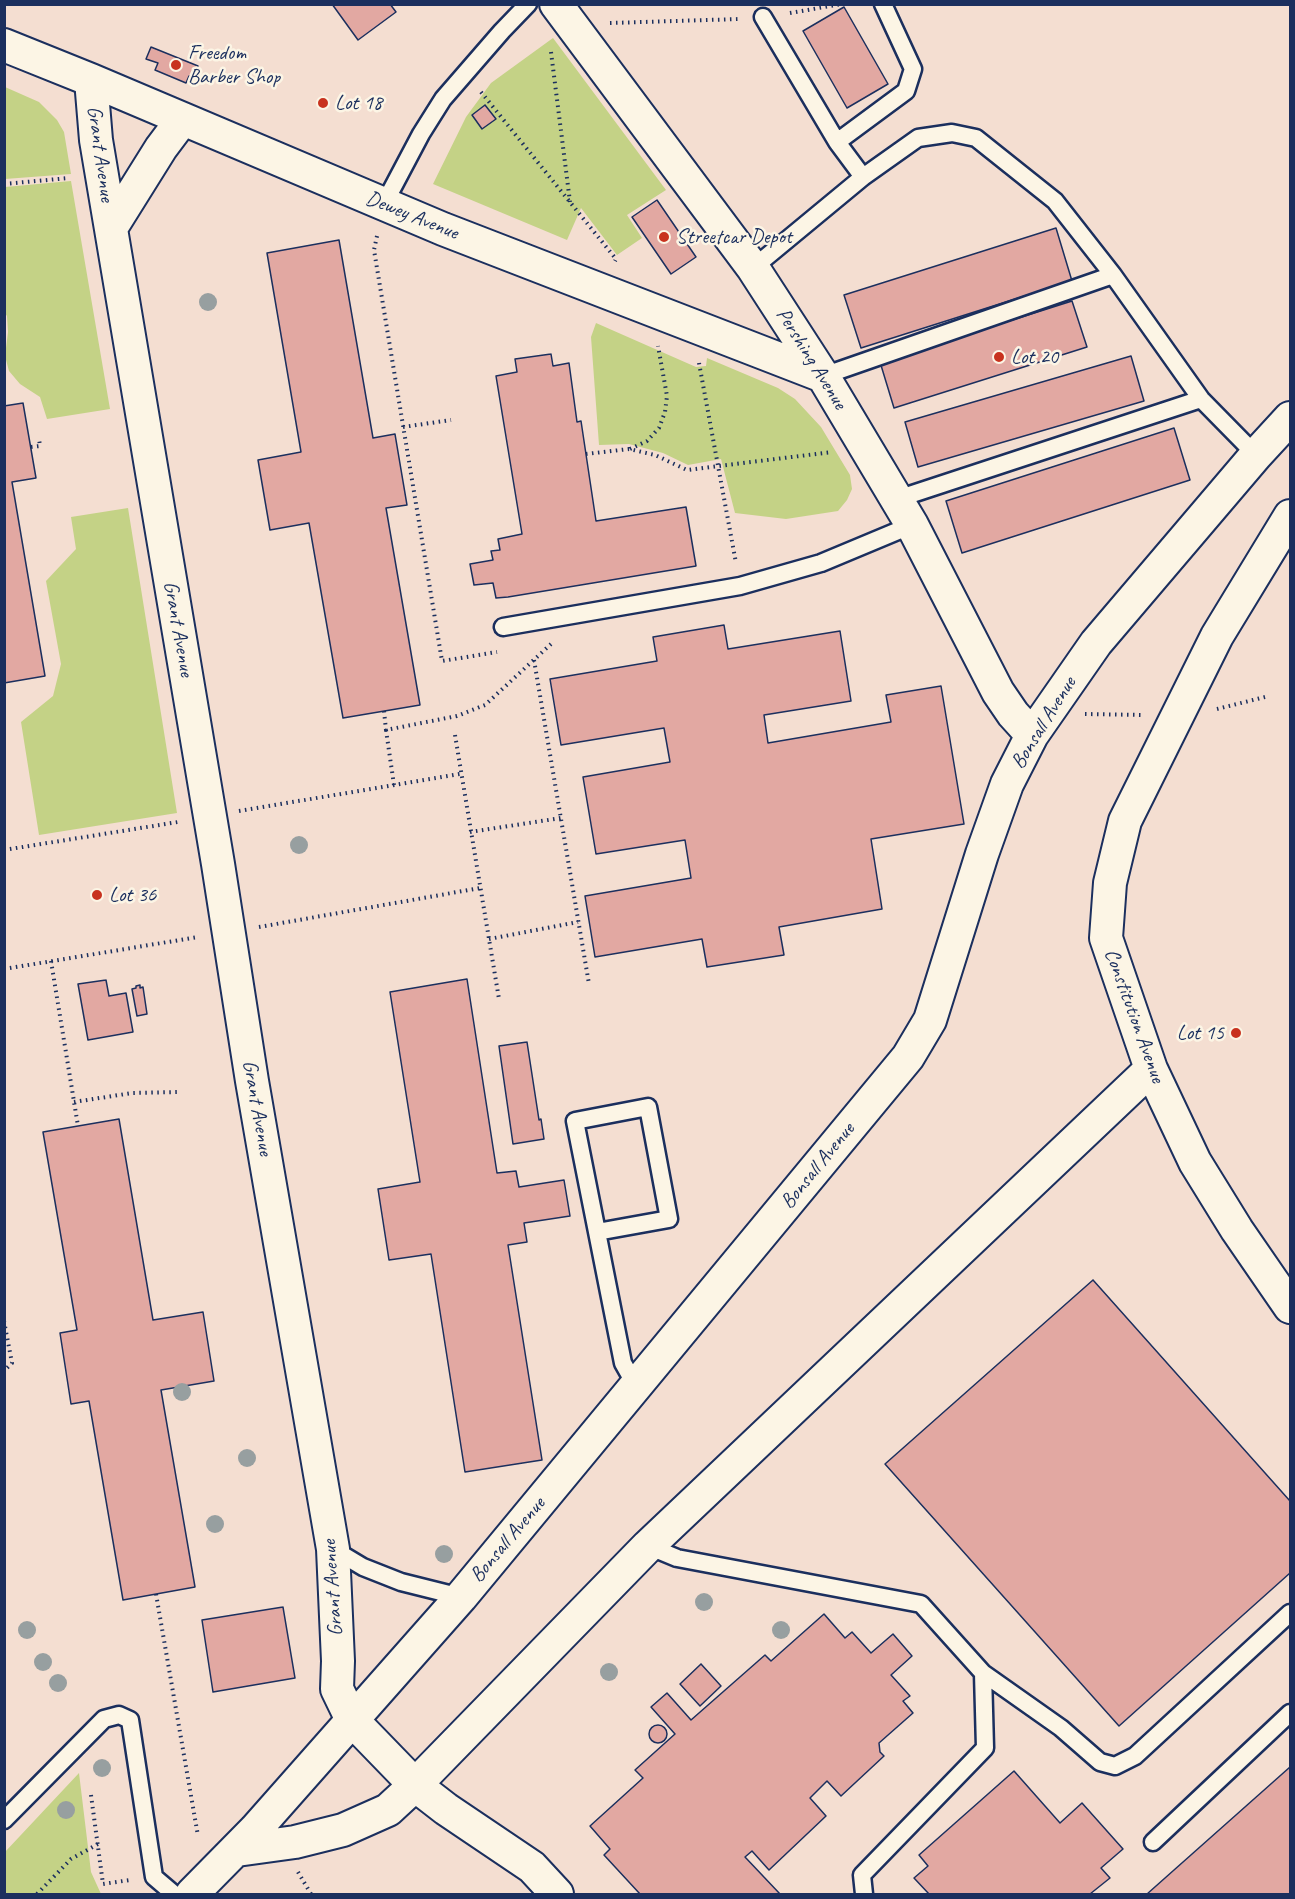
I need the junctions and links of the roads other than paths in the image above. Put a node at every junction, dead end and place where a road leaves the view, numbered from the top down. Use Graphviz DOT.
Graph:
graph roads {
  1 [pos="528,4"];
  2 [pos="556,4"];
  3 [pos="883,4"];
  4 [pos="763,17"];
  5 [pos="4,45"];
  6 [pos="91,80"];
  7 [pos="182,120"];
  8 [pos="837,142"];
  9 [pos="863,177"];
  10 [pos="382,216"];
  11 [pos="111,228"];
  12 [pos="753,268"];
  13 [pos="1113,275"];
  14 [pos="823,376"];
  15 [pos="1201,399"];
  16 [pos="1290,418"];
  17 [pos="1256,455"];
  18 [pos="904,512"];
  19 [pos="1290,516"];
  20 [pos="503,627"];
  21 [pos="1032,735"];
  22 [pos="1151,1069"];
  23 [pos="597,1232"];
  24 [pos="1290,1307"];
  25 [pos="636,1386"];
  26 [pos="648,1546"];
  27 [pos="333,1549"];
  28 [pos="461,1597"];
  29 [pos="1290,1613"];
  30 [pos="983,1673"];
  31 [pos="1290,1713"];
  32 [pos="352,1720"];
  33 [pos="415,1785"];
  34 [pos="4,1796"];
  35 [pos="9,1816"];
  36 [pos="1153,1842"];
  37 [pos="237,1850"];
  38 [pos="174,1894"];
  39 [pos="192,1894"];
  40 [pos="557,1894"];
  41 [pos="864,1894"];
  1 -- 10 [label="lane"];
  2 -- 12 [label="street, Pershing Avenue"];
  3 -- 8 [label="lane"];
  4 -- 8 [label="lane"];
  5 -- 6 [label="street, Dewey Avenue"];
  6 -- 7 [label="street, Dewey Avenue"];
  6 -- 11 [label="street, Grant Avenue"];
  7 -- 10 [label="street, Dewey Avenue"];
  7 -- 11 [label="street, Grant Avenue"];
  8 -- 9 [label="lane"];
  9 -- 12 [label="lane"];
  9 -- 13 [label="lane"];
  10 -- 14 [label="street, Dewey Avenue"];
  11 -- 27 [label="street, Grant Avenue"];
  12 -- 14 [label="street, Pershing Avenue"];
  13 -- 14 [label="lane"];
  13 -- 15 [label="lane"];
  14 -- 18 [label="street, Pershing Avenue"];
  15 -- 17 [label="lane"];
  15 -- 18 [label="lane"];
  16 -- 17 [label="street, Bonsall Avenue"];
  17 -- 21 [label="street, Bonsall Avenue"];
  18 -- 20 [label="lane"];
  18 -- 21 [label="street, Pershing Avenue"];
  19 -- 22 [label="street, Constitution Avenue"];
  21 -- 25 [label="street, Bonsall Avenue"];
  22 -- 24 [label="street, Constitution Avenue"];
  22 -- 26 [label="street"];
  23 -- 23 [label="lane"];
  23 -- 25 [label="lane"];
  25 -- 28 [label="street, Bonsall Avenue"];
  26 -- 30 [label="lane"];
  26 -- 33 [label="street"];
  27 -- 28 [label="lane"];
  27 -- 32 [label="street, Grant Avenue"];
  28 -- 32 [label="street, Bonsall Avenue"];
  29 -- 30 [label="lane"];
  30 -- 41 [label="lane"];
  31 -- 36 [label="lane"];
  32 -- 33 [label="street, Grant Avenue"];
  32 -- 37 [label="street, Bonsall Avenue"];
  33 -- 37 [label="street"];
  33 -- 40 [label="street, Grant Avenue"];
  34 -- 35 [label="lane"];
  35 -- 38 [label="lane"];
  37 -- 39 [label="street, Bonsall Avenue"];
}
